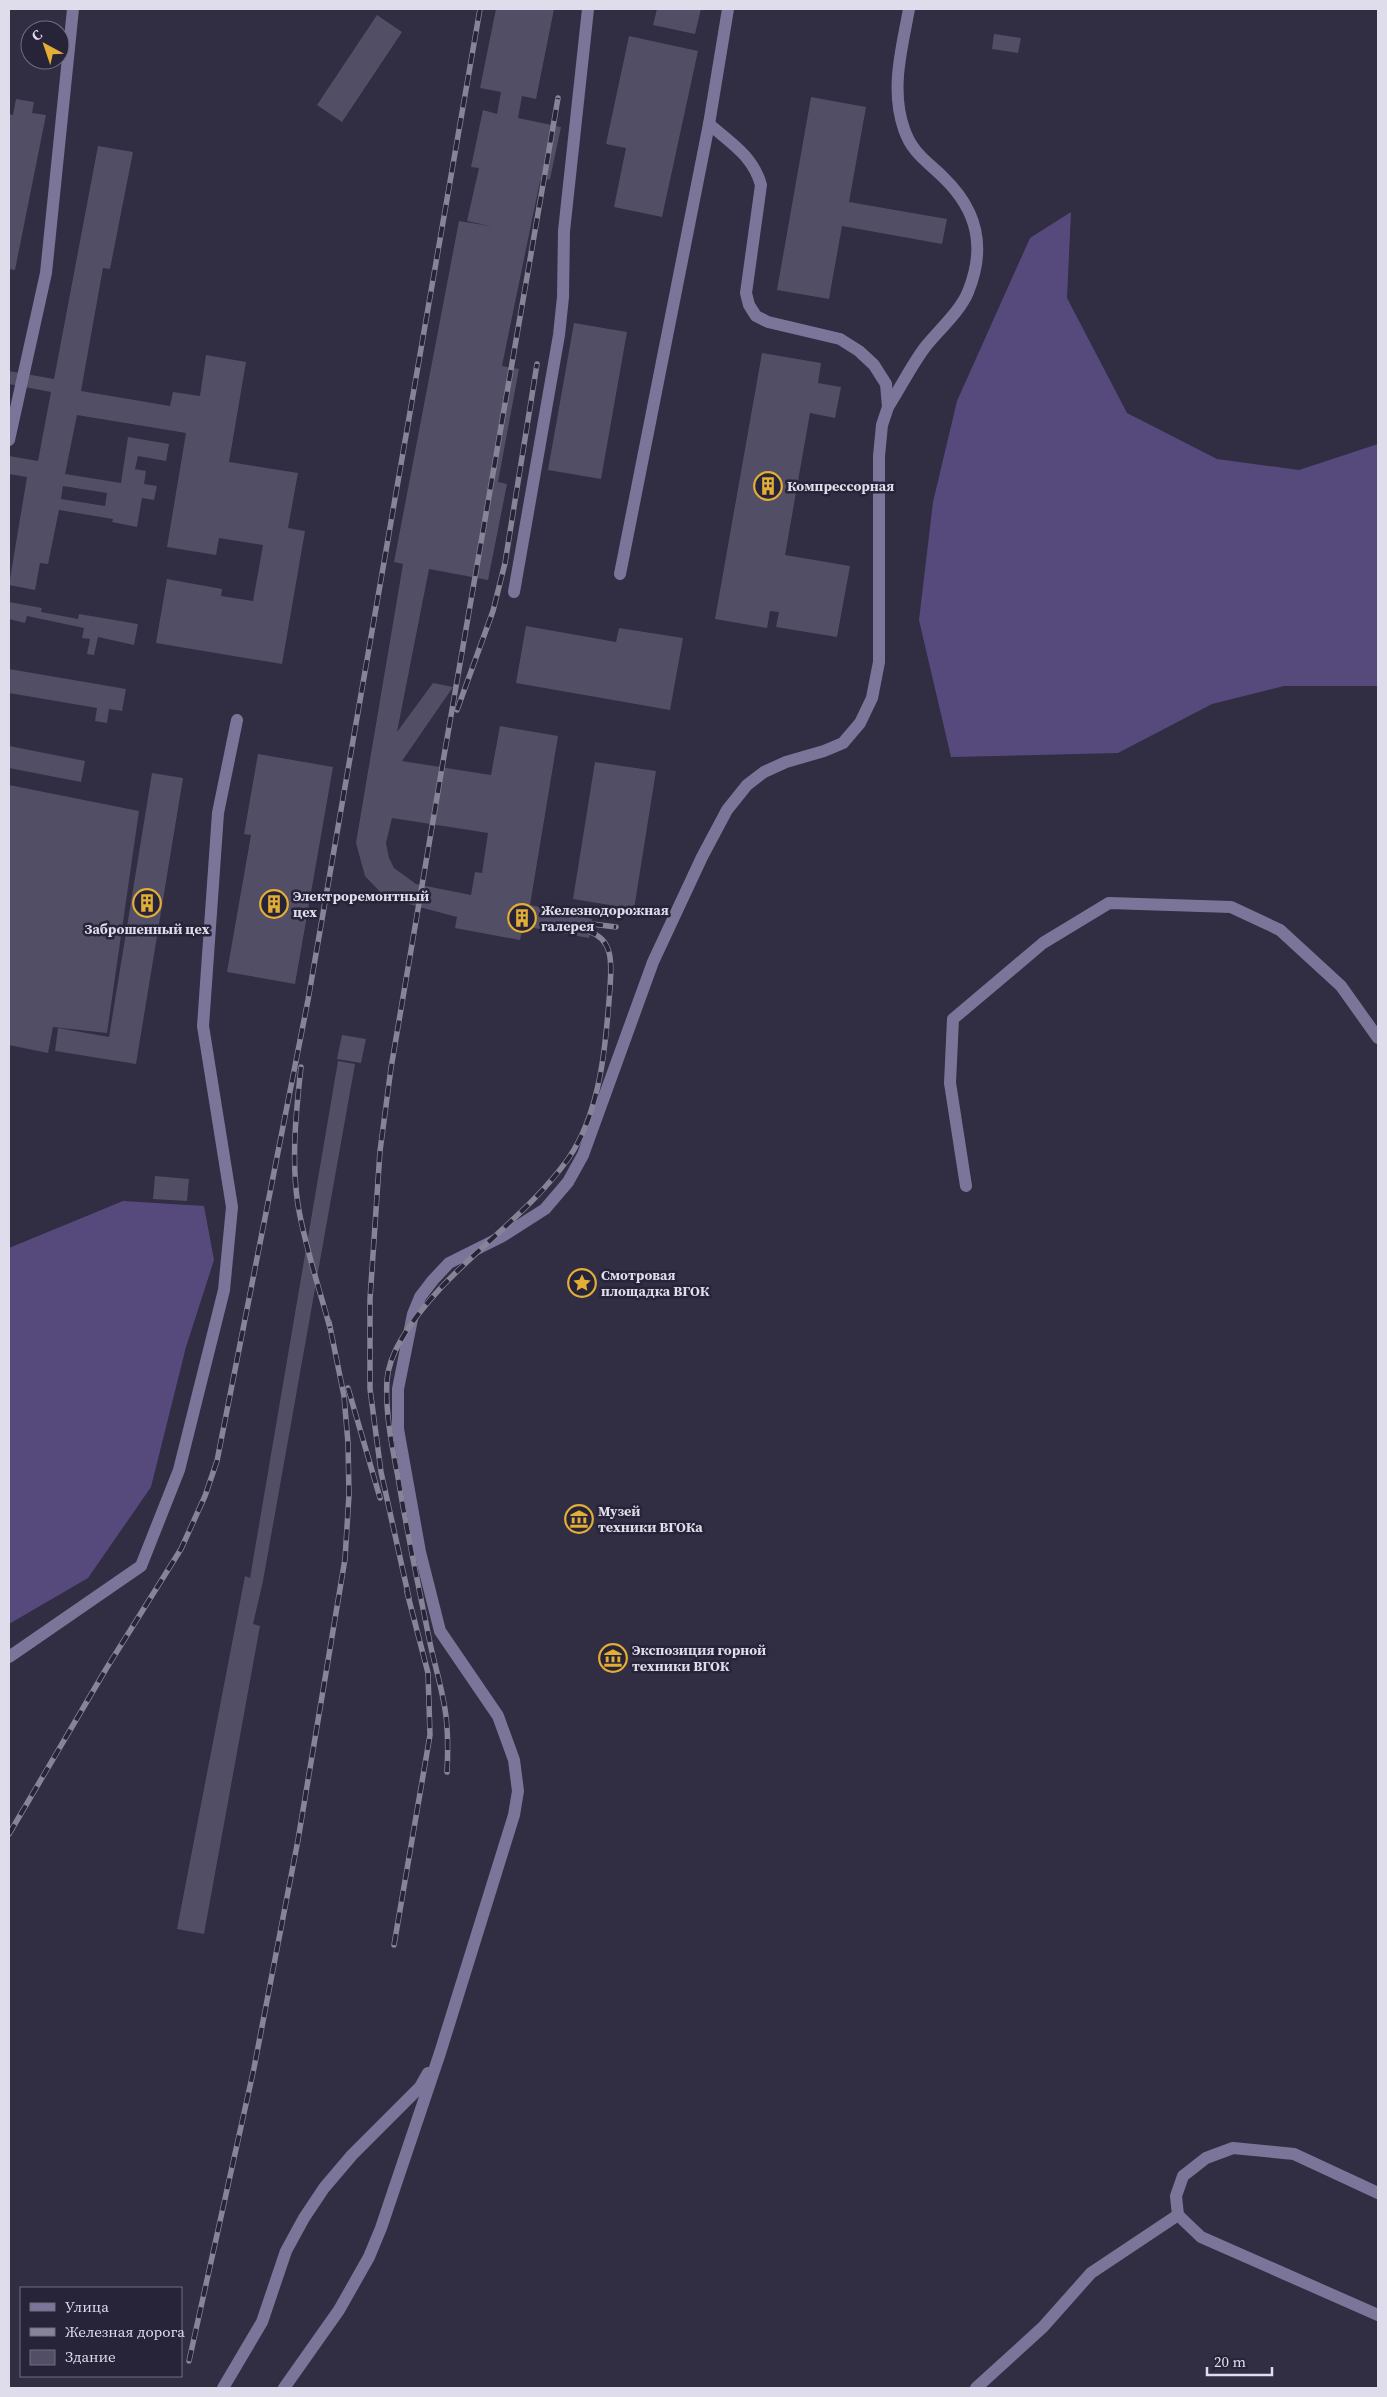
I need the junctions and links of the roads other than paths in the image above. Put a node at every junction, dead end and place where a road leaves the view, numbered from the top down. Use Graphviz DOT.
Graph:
graph roads {
  1 [pos="73,9"];
  2 [pos="588,9"];
  3 [pos="728,9"];
  4 [pos="909,9"];
  5 [pos="708,124"];
  6 [pos="888,407"];
  7 [pos="9,440"];
  8 [pos="620,574"];
  9 [pos="514,592"];
  10 [pos="237,720"];
  11 [pos="1378,1038"];
  12 [pos="966,1186"];
  13 [pos="9,1657"];
  14 [pos="440,2053"];
  15 [pos="1378,2193"];
  16 [pos="1178,2215"];
  17 [pos="1378,2315"];
  18 [pos="223,2388"];
  19 [pos="284,2388"];
  20 [pos="976,2388"];
  1 -- 7 [label="lane"];
  2 -- 9 [label="lane"];
  3 -- 5 [label="lane"];
  4 -- 6 [label="lane"];
  5 -- 6 [label="lane"];
  5 -- 8 [label="lane"];
  6 -- 14 [label="lane"];
  10 -- 13 [label="lane"];
  11 -- 12 [label="lane"];
  14 -- 18 [label="lane"];
  14 -- 19 [label="lane"];
  15 -- 16 [label="lane"];
  16 -- 17 [label="lane"];
  16 -- 20 [label="lane"];
}
